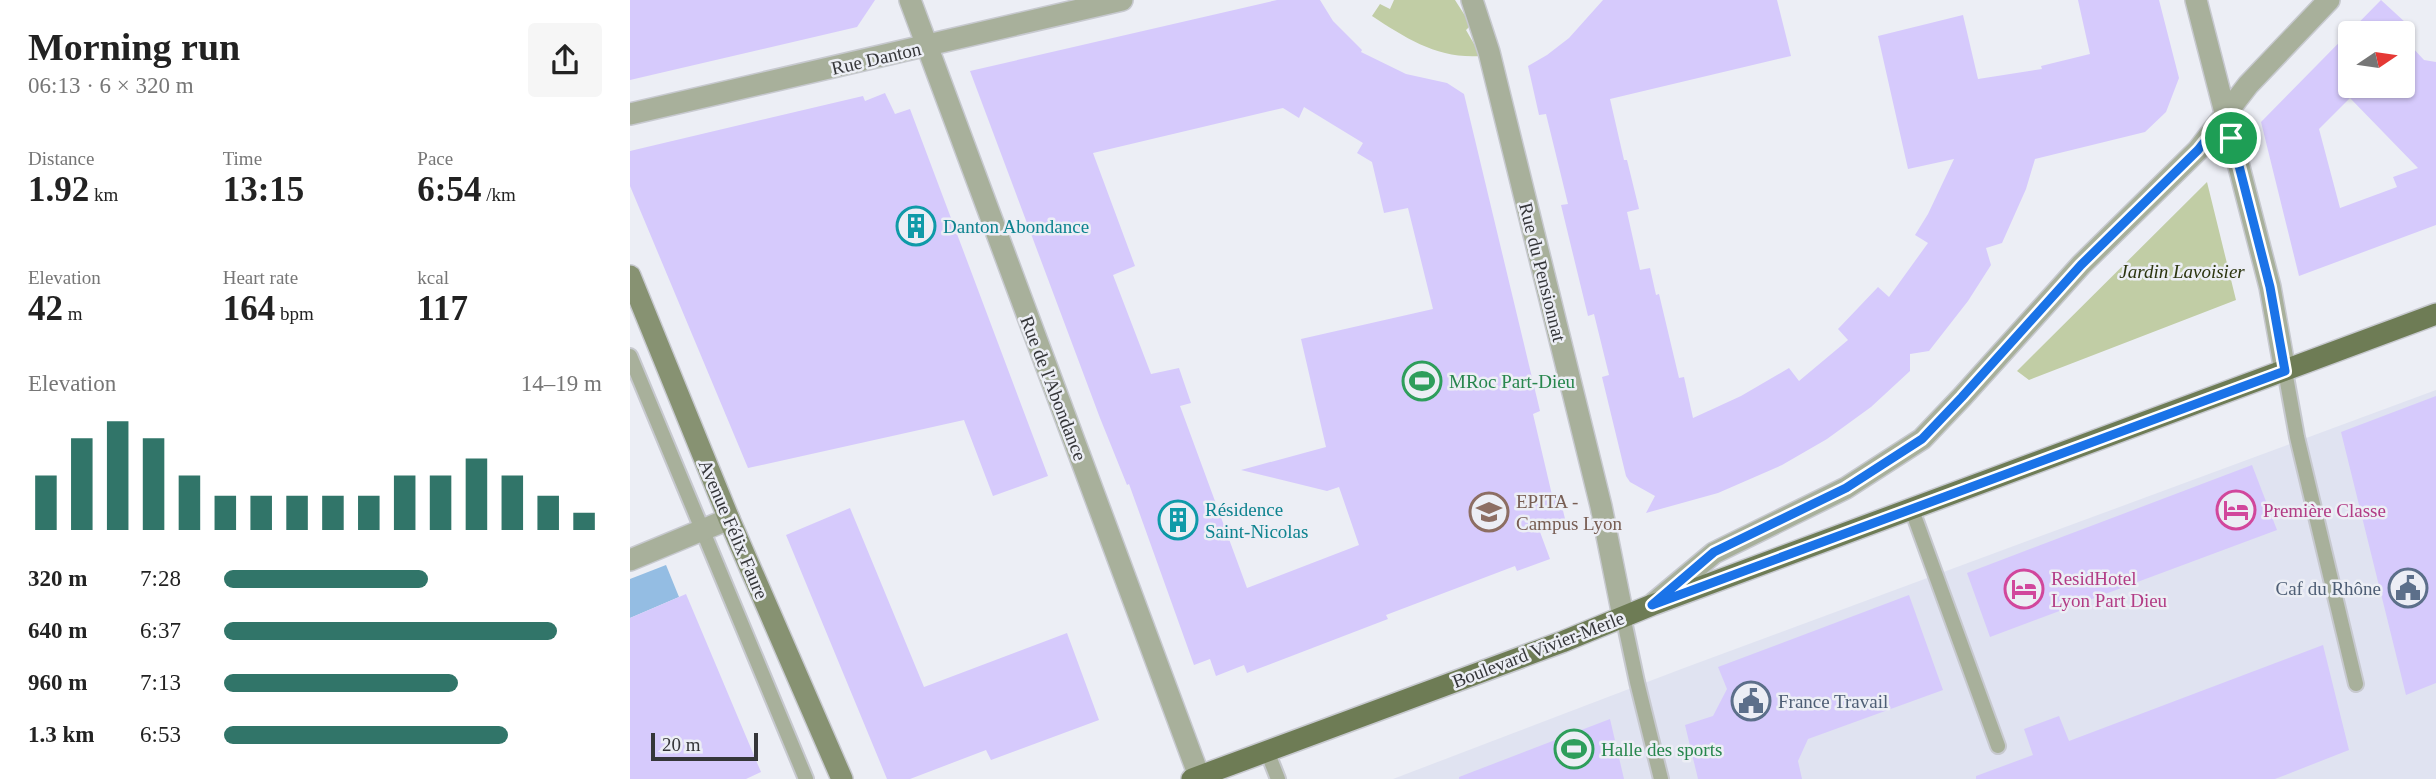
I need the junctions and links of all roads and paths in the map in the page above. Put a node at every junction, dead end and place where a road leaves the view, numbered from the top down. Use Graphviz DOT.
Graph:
graph roads {
  1 [pos="910,0"];
  2 [pos="1122,0"];
  3 [pos="1472,0"];
  4 [pos="2196,0"];
  5 [pos="2329,0"];
  6 [pos="927,46"];
  7 [pos="630,114"];
  8 [pos="2226,115"];
  9 [pos="630,276"];
  10 [pos="2436,314"];
  11 [pos="630,356"];
  12 [pos="2285,371"];
  13 [pos="1912,510"];
  14 [pos="729,519"];
  15 [pos="702,530"];
  16 [pos="630,560"];
  17 [pos="1652,605"];
  18 [pos="1623,617"];
  19 [pos="2356,684"];
  20 [pos="1998,746"];
  21 [pos="1267,751"];
  22 [pos="1196,778"];
  23 [pos="806,779"];
  24 [pos="842,779"];
  25 [pos="1278,779"];
  26 [pos="1661,779"];
  1 -- 6 [label="street, Rue de l'Abondance"];
  2 -- 6 [label="street, Rue Danton"];
  3 -- 18 [label="street, Rue du Pensionnat"];
  4 -- 8 [label="street"];
  5 -- 8 [label="street"];
  6 -- 7 [label="street, Rue Danton"];
  6 -- 22 [label="street, Rue de l'Abondance"];
  8 -- 12 [label="street"];
  8 -- 17 [label="street"];
  9 -- 14 [label="main road, Avenue Félix Faure"];
  10 -- 12 [label="main road, Boulevard Vivier-Merle"];
  11 -- 15 [label="lane, Avenue Félix Faure"];
  12 -- 13 [label="main road, Boulevard Vivier-Merle"];
  12 -- 19 [label="lane"];
  13 -- 17 [label="main road, Boulevard Vivier-Merle"];
  13 -- 20 [label="lane"];
  14 -- 15 [label="street"];
  14 -- 24 [label="main road, Avenue Félix Faure"];
  15 -- 16 [label="street"];
  15 -- 23 [label="lane, Avenue Félix Faure"];
  17 -- 18 [label="main road, Boulevard Vivier-Merle"];
  18 -- 21 [label="main road, Boulevard Vivier-Merle"];
  18 -- 26 [label="lane"];
  21 -- 22 [label="main road, Boulevard Vivier-Merle"];
  21 -- 25 [label="lane"];
}
